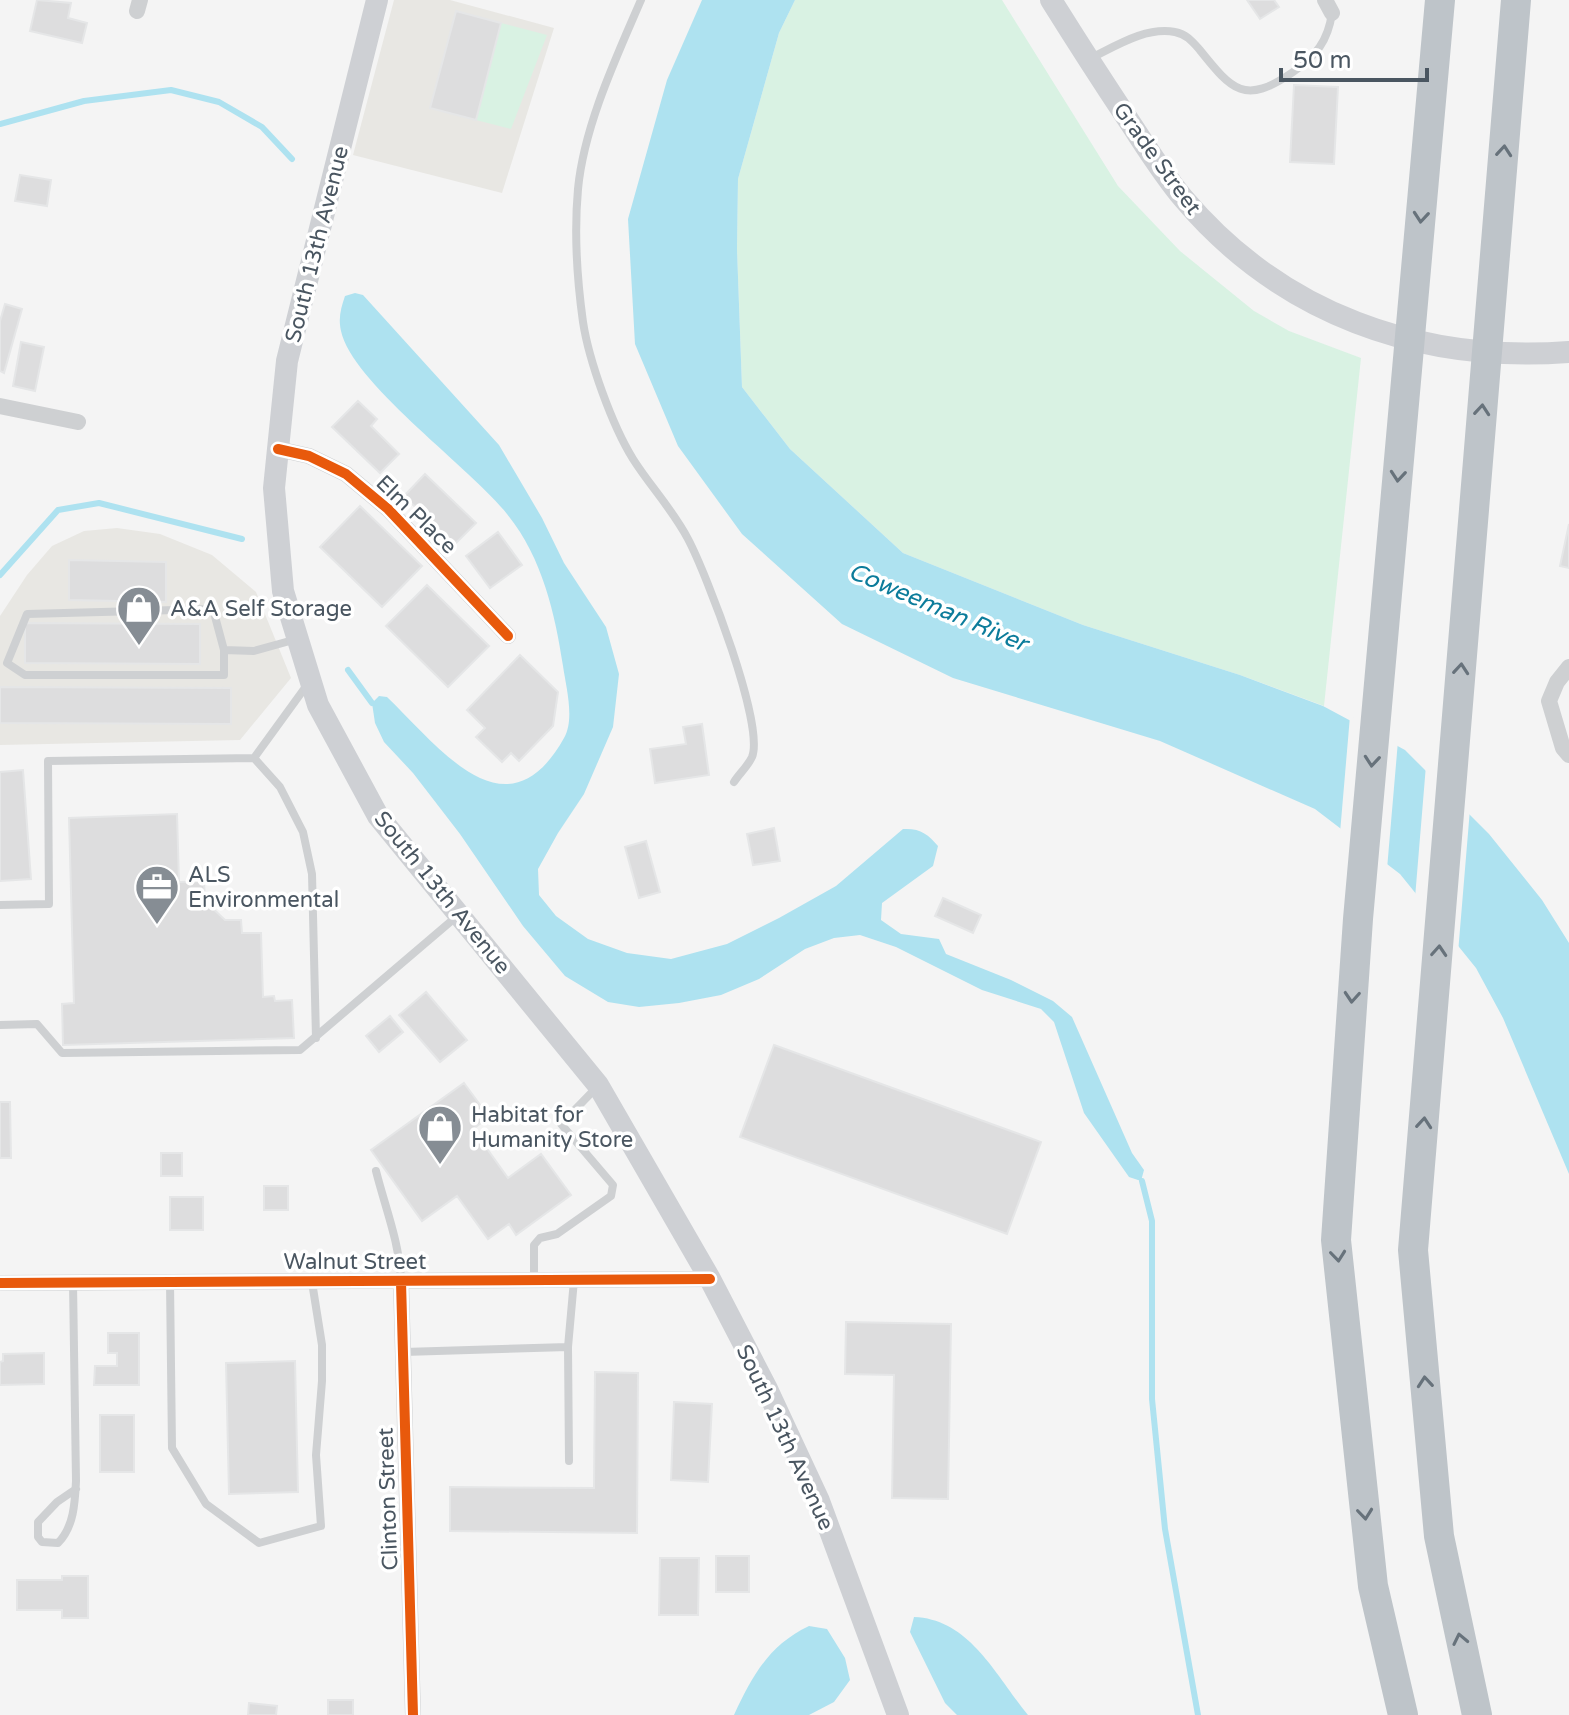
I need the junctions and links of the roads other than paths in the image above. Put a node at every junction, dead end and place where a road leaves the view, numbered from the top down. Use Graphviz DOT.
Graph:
graph roads {
  1 [pos="377,0"];
  2 [pos="641,0"];
  3 [pos="1051,0"];
  4 [pos="1440,0"];
  5 [pos="1516,0"];
  6 [pos="1328,7"];
  7 [pos="1088,59"];
  8 [pos="1569,352"];
  9 [pos="0,406"];
  10 [pos="78,422"];
  11 [pos="278,449"];
  12 [pos="508,636"];
  13 [pos="298,639"];
  14 [pos="224,650"];
  15 [pos="1569,667"];
  16 [pos="311,680"];
  17 [pos="1569,755"];
  18 [pos="254,758"];
  19 [pos="734,782"];
  20 [pos="0,905"];
  21 [pos="459,914"];
  22 [pos="0,1025"];
  23 [pos="316,1038"];
  24 [pos="598,1085"];
  25 [pos="376,1171"];
  26 [pos="710,1279"];
  27 [pos="534,1280"];
  28 [pos="574,1280"];
  29 [pos="73,1282"];
  30 [pos="170,1282"];
  31 [pos="312,1282"];
  32 [pos="401,1282"];
  33 [pos="0,1283"];
  34 [pos="568,1347"];
  35 [pos="403,1352"];
  36 [pos="569,1461"];
  37 [pos="76,1489"];
  38 [pos="413,1715"];
  39 [pos="898,1715"];
  40 [pos="1403,1715"];
  41 [pos="1477,1715"];
  1 -- 11 [label="main road, South 13th Avenue"];
  2 -- 19 [label="lane"];
  3 -- 7 [label="main road, Grade Street"];
  4 -- 40 [label="highway, one-way"];
  41 -- 5 [label="highway, one-way"];
  6 -- 7 [label="lane"];
  7 -- 8 [label="main road, Grade Street"];
  9 -- 10 [label="street"];
  11 -- 12 [label="street, Elm Place"];
  11 -- 13 [label="main road, South 13th Avenue"];
  13 -- 14 [label="lane"];
  13 -- 16 [label="main road, South 13th Avenue"];
  14 -- 14 [label="lane"];
  15 -- 17 [label="street"];
  16 -- 18 [label="lane"];
  16 -- 21 [label="main road, South 13th Avenue"];
  18 -- 20 [label="lane"];
  18 -- 23 [label="lane"];
  21 -- 23 [label="lane"];
  21 -- 24 [label="main road, South 13th Avenue"];
  22 -- 23 [label="lane"];
  24 -- 26 [label="main road, South 13th Avenue"];
  24 -- 27 [label="lane"];
  25 -- 32 [label="lane"];
  26 -- 28 [label="street, Walnut Street"];
  26 -- 39 [label="main road, South 13th Avenue"];
  27 -- 28 [label="street, Walnut Street"];
  27 -- 32 [label="street, Walnut Street"];
  28 -- 34 [label="lane"];
  29 -- 30 [label="street, Walnut Street"];
  29 -- 33 [label="street, Walnut Street"];
  29 -- 37 [label="lane"];
  30 -- 31 [label="street, Walnut Street"];
  30 -- 31 [label="lane"];
  31 -- 32 [label="street, Walnut Street"];
  32 -- 35 [label="street, Clinton Street"];
  34 -- 35 [label="lane"];
  34 -- 36 [label="lane"];
  35 -- 38 [label="street, Clinton Street"];
  37 -- 37 [label="lane"];
}
